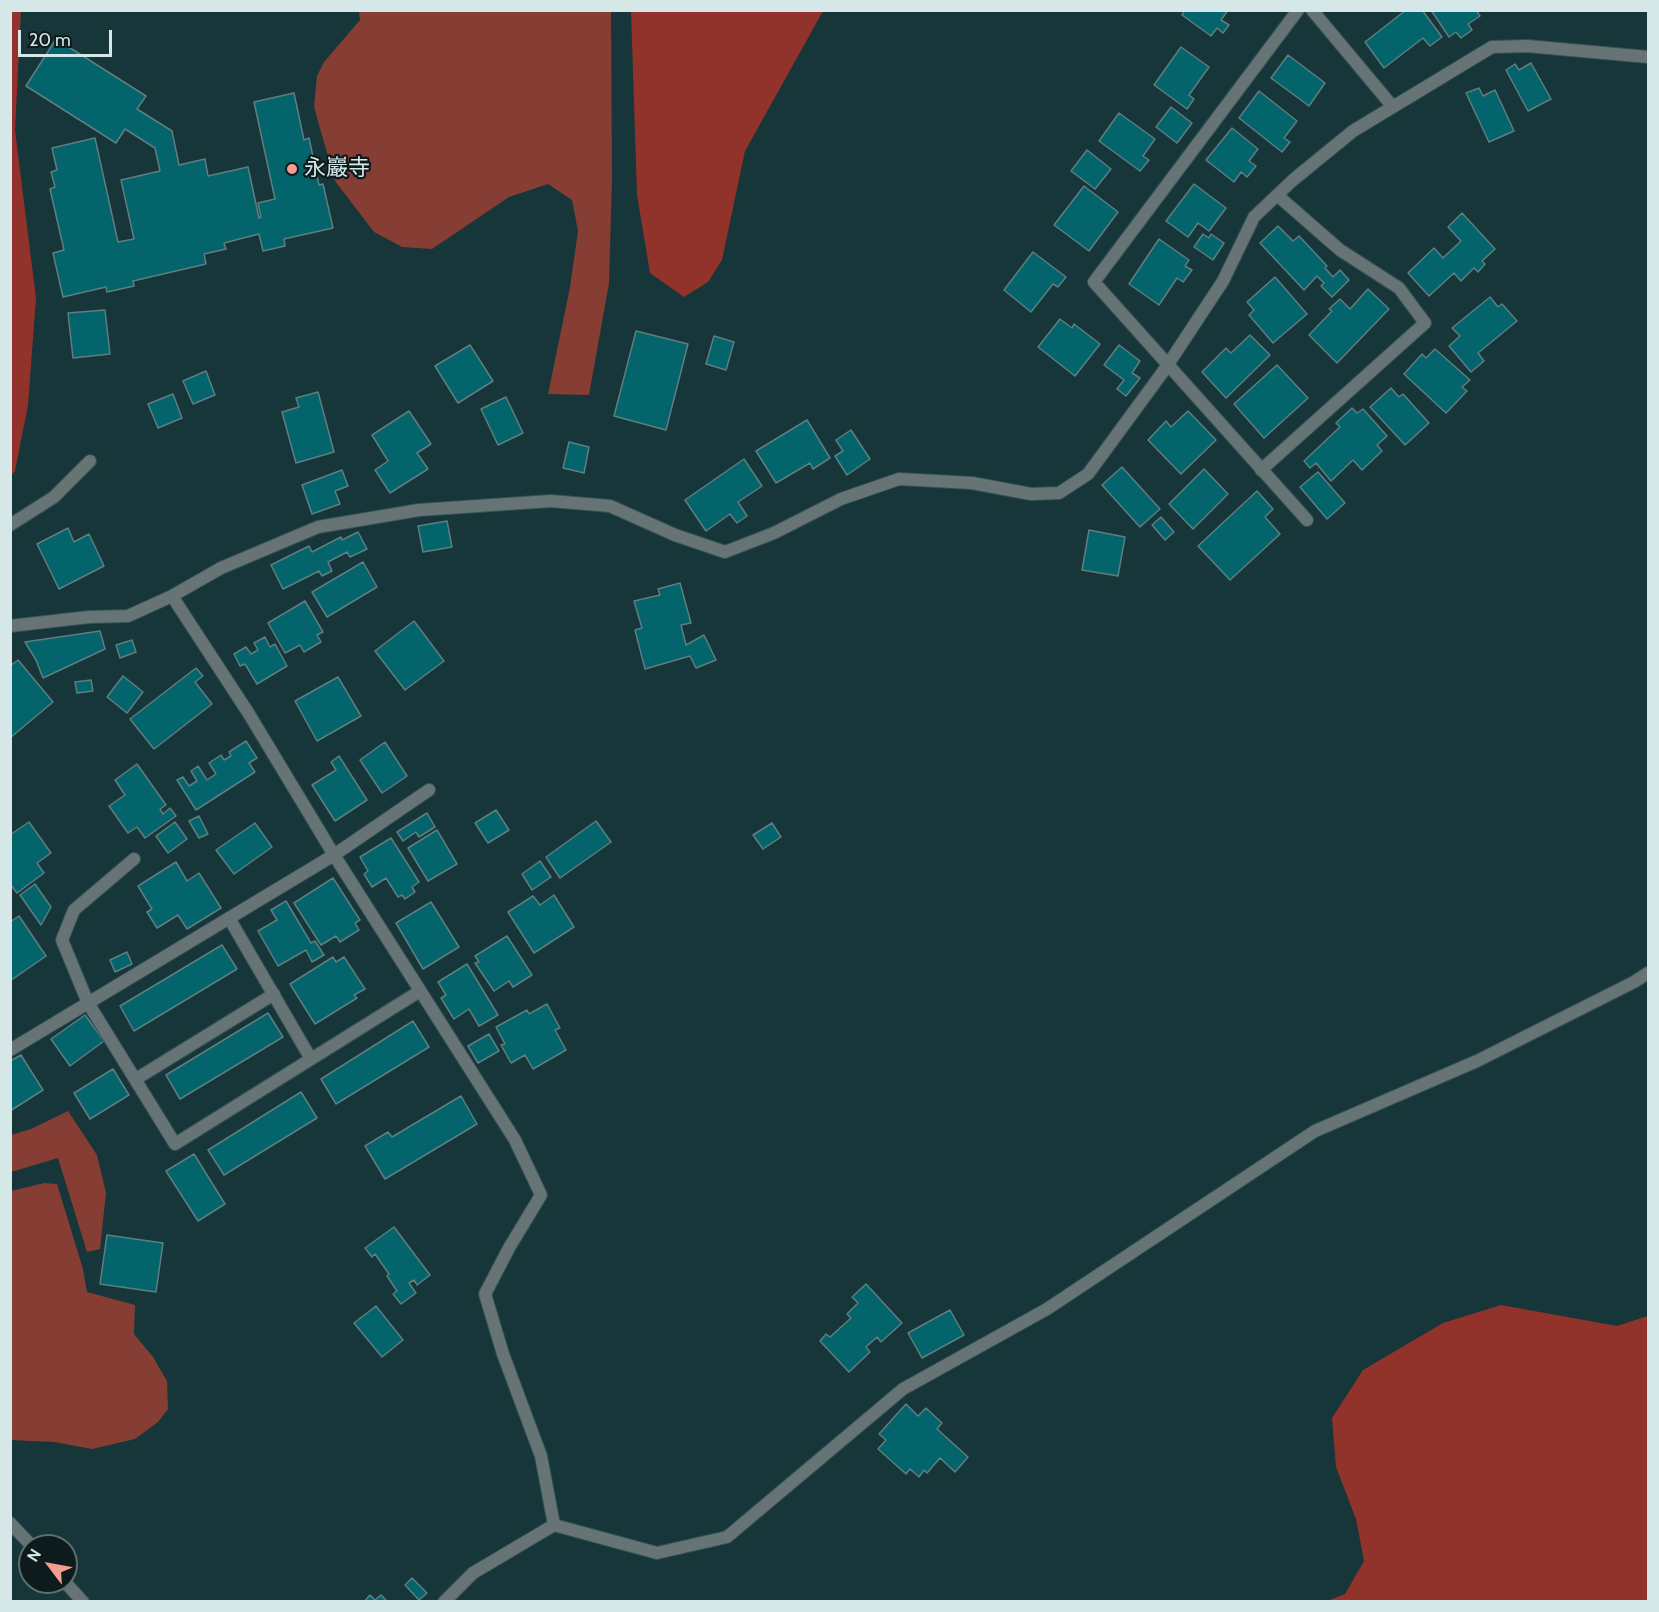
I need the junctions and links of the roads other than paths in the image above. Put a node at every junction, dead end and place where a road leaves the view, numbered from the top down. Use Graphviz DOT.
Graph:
graph roads {
  1 [pos="1298,10"];
  2 [pos="1312,10"];
  3 [pos="1648,57"];
  4 [pos="1393,107"];
  5 [pos="1277,195"];
  6 [pos="1167,364"];
  7 [pos="90,461"];
  8 [pos="1261,470"];
  9 [pos="1306,520"];
  10 [pos="10,525"];
  11 [pos="172,596"];
  12 [pos="10,626"];
  13 [pos="429,790"];
  14 [pos="334,855"];
  15 [pos="134,859"];
  16 [pos="229,918"];
  17 [pos="1648,973"];
  18 [pos="420,991"];
  19 [pos="274,994"];
  20 [pos="88,1003"];
  21 [pos="10,1050"];
  22 [pos="311,1059"];
  23 [pos="136,1080"];
  24 [pos="10,1523"];
  25 [pos="554,1525"];
  26 [pos="21,1534"];
  27 [pos="444,1602"];
  1 -- 6 [label="street"];
  2 -- 4 [label="street"];
  3 -- 4 [label="street"];
  4 -- 5 [label="street"];
  5 -- 6 [label="street"];
  5 -- 8 [label="street"];
  6 -- 8 [label="street"];
  6 -- 11 [label="street"];
  7 -- 10 [label="street"];
  8 -- 9 [label="street"];
  11 -- 12 [label="street"];
  11 -- 14 [label="street"];
  13 -- 14 [label="street"];
  14 -- 16 [label="street"];
  14 -- 18 [label="street"];
  15 -- 20 [label="street"];
  16 -- 19 [label="street"];
  16 -- 20 [label="street"];
  17 -- 25 [label="street"];
  18 -- 22 [label="street"];
  18 -- 25 [label="street"];
  19 -- 22 [label="street"];
  19 -- 23 [label="street"];
  20 -- 21 [label="street"];
  20 -- 23 [label="street"];
  22 -- 23 [label="street"];
  24 -- 26 [label="street"];
  25 -- 27 [label="street"];
}
